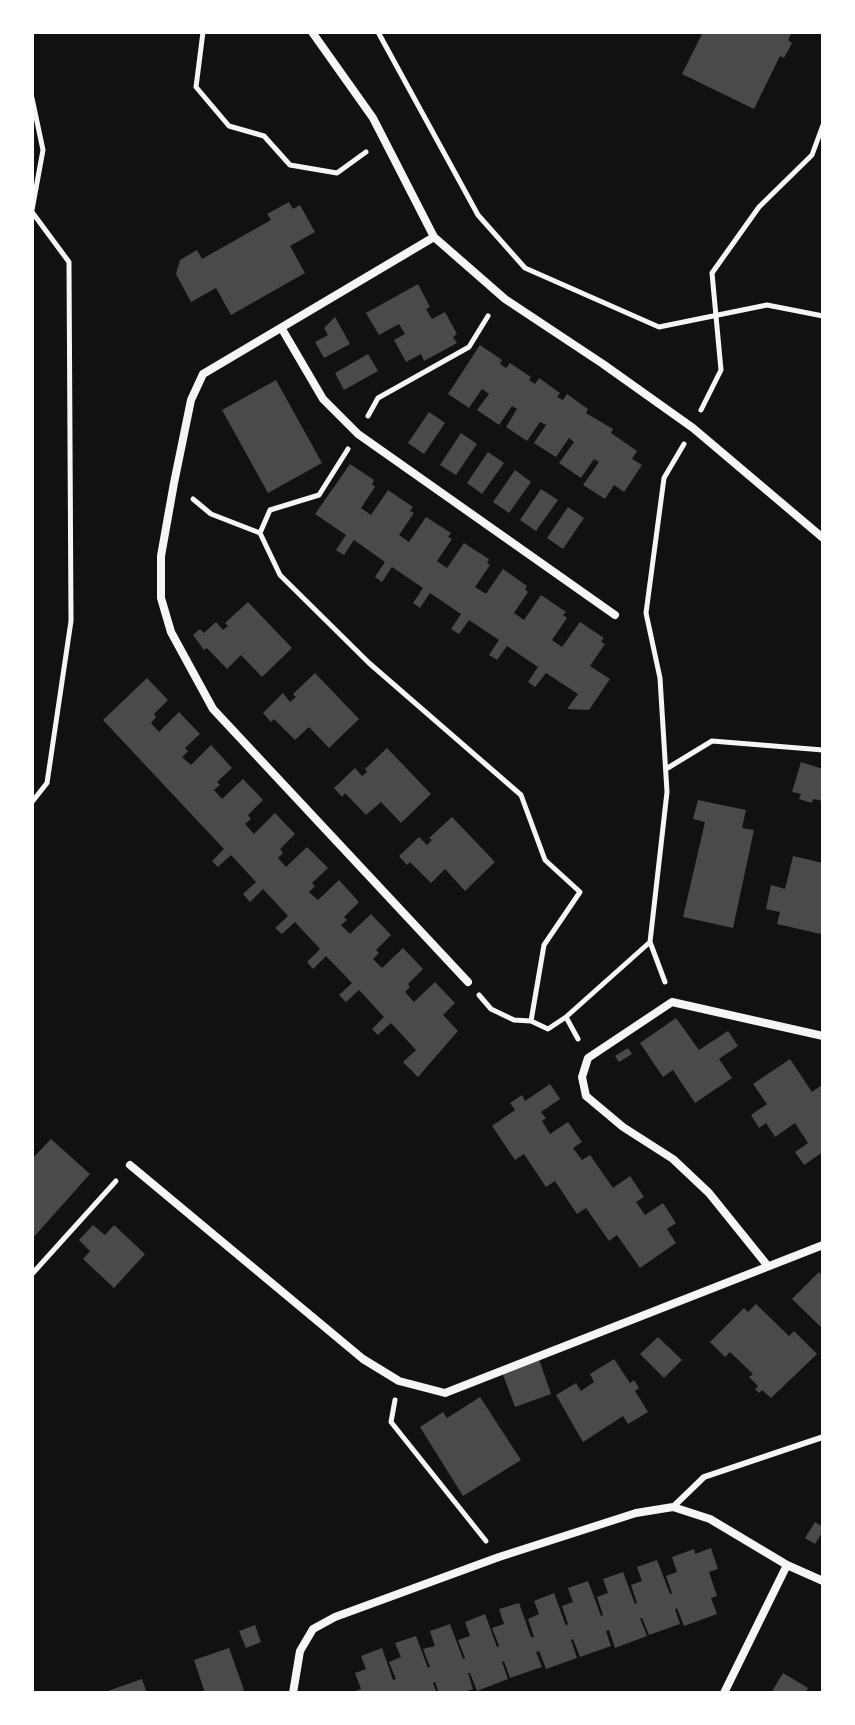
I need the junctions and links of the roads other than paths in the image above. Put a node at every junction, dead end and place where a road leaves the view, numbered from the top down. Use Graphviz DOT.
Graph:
graph roads {
  1 [pos="312,32"];
  2 [pos="434,237"];
  3 [pos="282,329"];
  4 [pos="823,538"];
  5 [pos="615,615"];
  6 [pos="468,982"];
  7 [pos="823,1036"];
  8 [pos="130,1165"];
  9 [pos="823,1245"];
  10 [pos="767,1265"];
  11 [pos="823,1437"];
  12 [pos="673,1507"];
  13 [pos="787,1565"];
  14 [pos="823,1581"];
  15 [pos="293,1693"];
  16 [pos="724,1693"];
  1 -- 2 [label="street"];
  2 -- 3 [label="street"];
  2 -- 4 [label="street"];
  3 -- 5 [label="street"];
  3 -- 6 [label="street"];
  7 -- 10 [label="street"];
  8 -- 10 [label="street"];
  9 -- 10 [label="street"];
  11 -- 12 [label="lane"];
  12 -- 13 [label="street"];
  12 -- 15 [label="street"];
  13 -- 14 [label="street"];
  13 -- 16 [label="street"];
}
